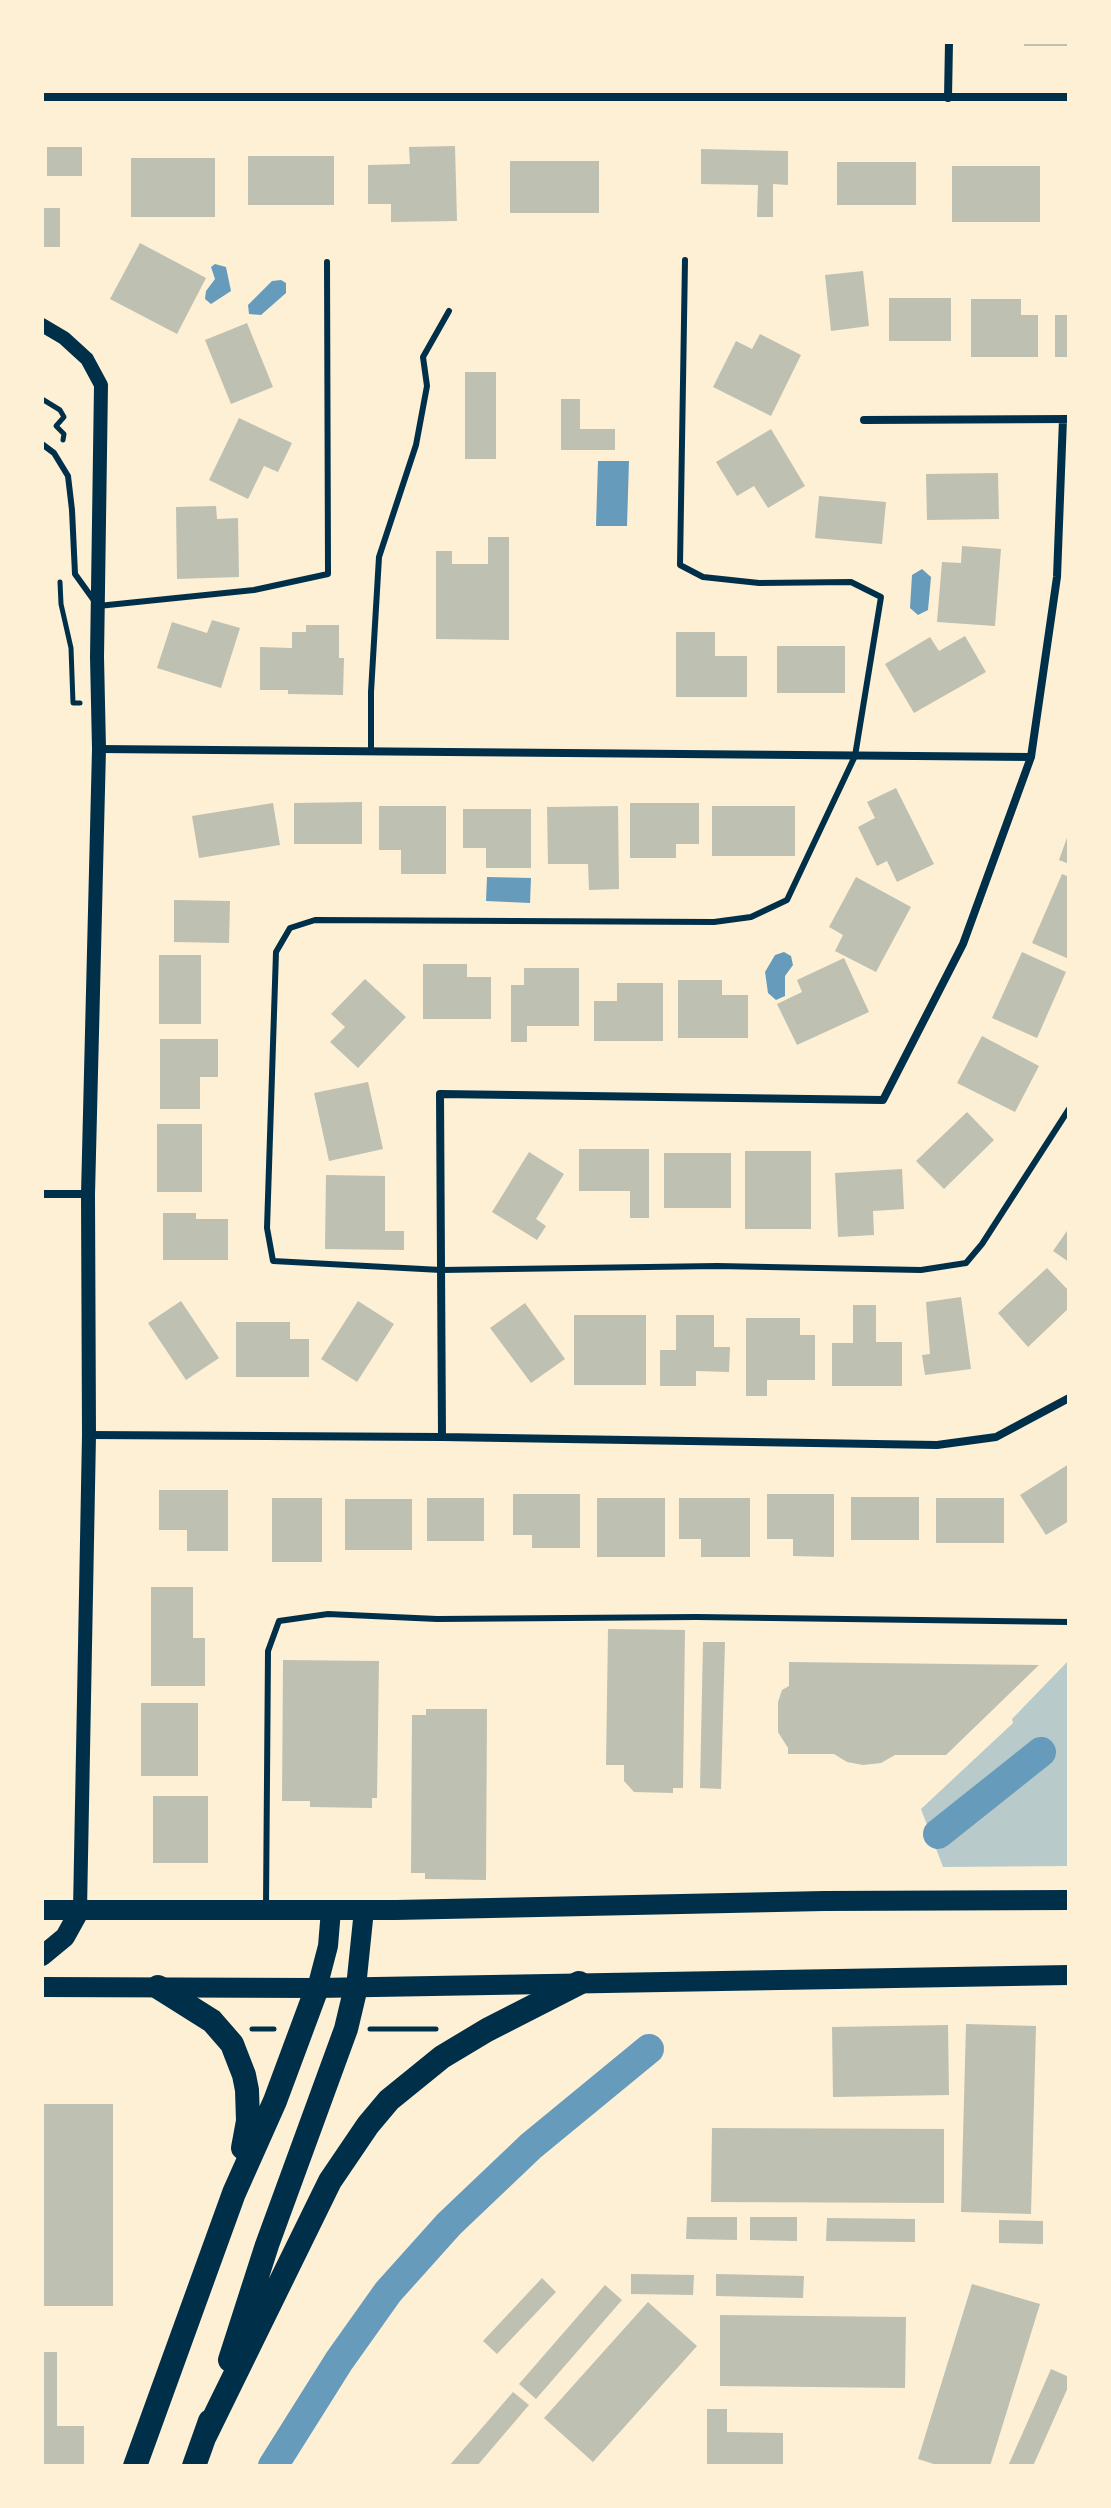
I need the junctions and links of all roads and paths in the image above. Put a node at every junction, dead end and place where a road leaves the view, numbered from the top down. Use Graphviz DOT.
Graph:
graph roads {
  1 [pos="949,42"];
  2 [pos="42,97"];
  3 [pos="1069,97"];
  4 [pos="948,98"];
  5 [pos="685,260"];
  6 [pos="327,262"];
  7 [pos="449,311"];
  8 [pos="42,325"];
  9 [pos="42,399"];
  10 [pos="1066,419"];
  11 [pos="864,420"];
  12 [pos="63,443"];
  13 [pos="42,444"];
  14 [pos="98,606"];
  15 [pos="99,749"];
  16 [pos="371,751"];
  17 [pos="855,756"];
  18 [pos="1031,757"];
  19 [pos="1069,1109"];
  20 [pos="42,1194"];
  21 [pos="88,1194"];
  22 [pos="441,1270"];
  23 [pos="1069,1398"];
  24 [pos="89,1435"];
  25 [pos="442,1437"];
  26 [pos="1069,1622"];
  27 [pos="1069,1900"];
  28 [pos="42,1910"];
  29 [pos="80,1910"];
  30 [pos="265,1910"];
  31 [pos="331,1910"];
  32 [pos="364,1910"];
  33 [pos="42,1956"];
  34 [pos="1069,1975"];
  35 [pos="579,1983"];
  36 [pos="42,1987"];
  37 [pos="158,1987"];
  38 [pos="356,1987"];
  39 [pos="317,1988"];
  40 [pos="242,2029"];
  41 [pos="283,2029"];
  42 [pos="370,2029"];
  43 [pos="449,2029"];
  44 [pos="234,2193"];
  45 [pos="205,2436"];
  46 [pos="135,2466"];
  47 [pos="194,2466"];
  1 -- 4 [label="street"];
  2 -- 4 [label="street"];
  3 -- 4 [label="street"];
  5 -- 17 [label="lane"];
  6 -- 14 [label="lane"];
  7 -- 16 [label="lane"];
  8 -- 14 [label="street"];
  9 -- 12 [label="path"];
  10 -- 11 [label="street"];
  10 -- 18 [label="street"];
  13 -- 14 [label="lane"];
  14 -- 15 [label="street"];
  15 -- 16 [label="street"];
  15 -- 21 [label="street"];
  16 -- 17 [label="street"];
  17 -- 18 [label="street"];
  17 -- 22 [label="lane"];
  18 -- 22 [label="street"];
  19 -- 22 [label="lane"];
  20 -- 21 [label="street"];
  21 -- 24 [label="street"];
  22 -- 25 [label="street"];
  23 -- 25 [label="street"];
  24 -- 25 [label="street"];
  24 -- 29 [label="street"];
  26 -- 30 [label="lane"];
  27 -- 32 [label="main road"];
  28 -- 29 [label="main road"];
  29 -- 30 [label="main road"];
  29 -- 33 [label="main road"];
  30 -- 31 [label="main road"];
  31 -- 32 [label="main road"];
  31 -- 39 [label="main road"];
  32 -- 38 [label="main road"];
  34 -- 35 [label="main road"];
  35 -- 38 [label="main road"];
  35 -- 45 [label="highway"];
  36 -- 37 [label="main road"];
  37 -- 39 [label="main road"];
  37 -- 44 [label="highway"];
  38 -- 39 [label="main road"];
  38 -- 45 [label="highway"];
  39 -- 44 [label="highway"];
  40 -- 41 [label="path"];
  42 -- 43 [label="path"];
  44 -- 46 [label="highway"];
  45 -- 47 [label="highway"];
}
